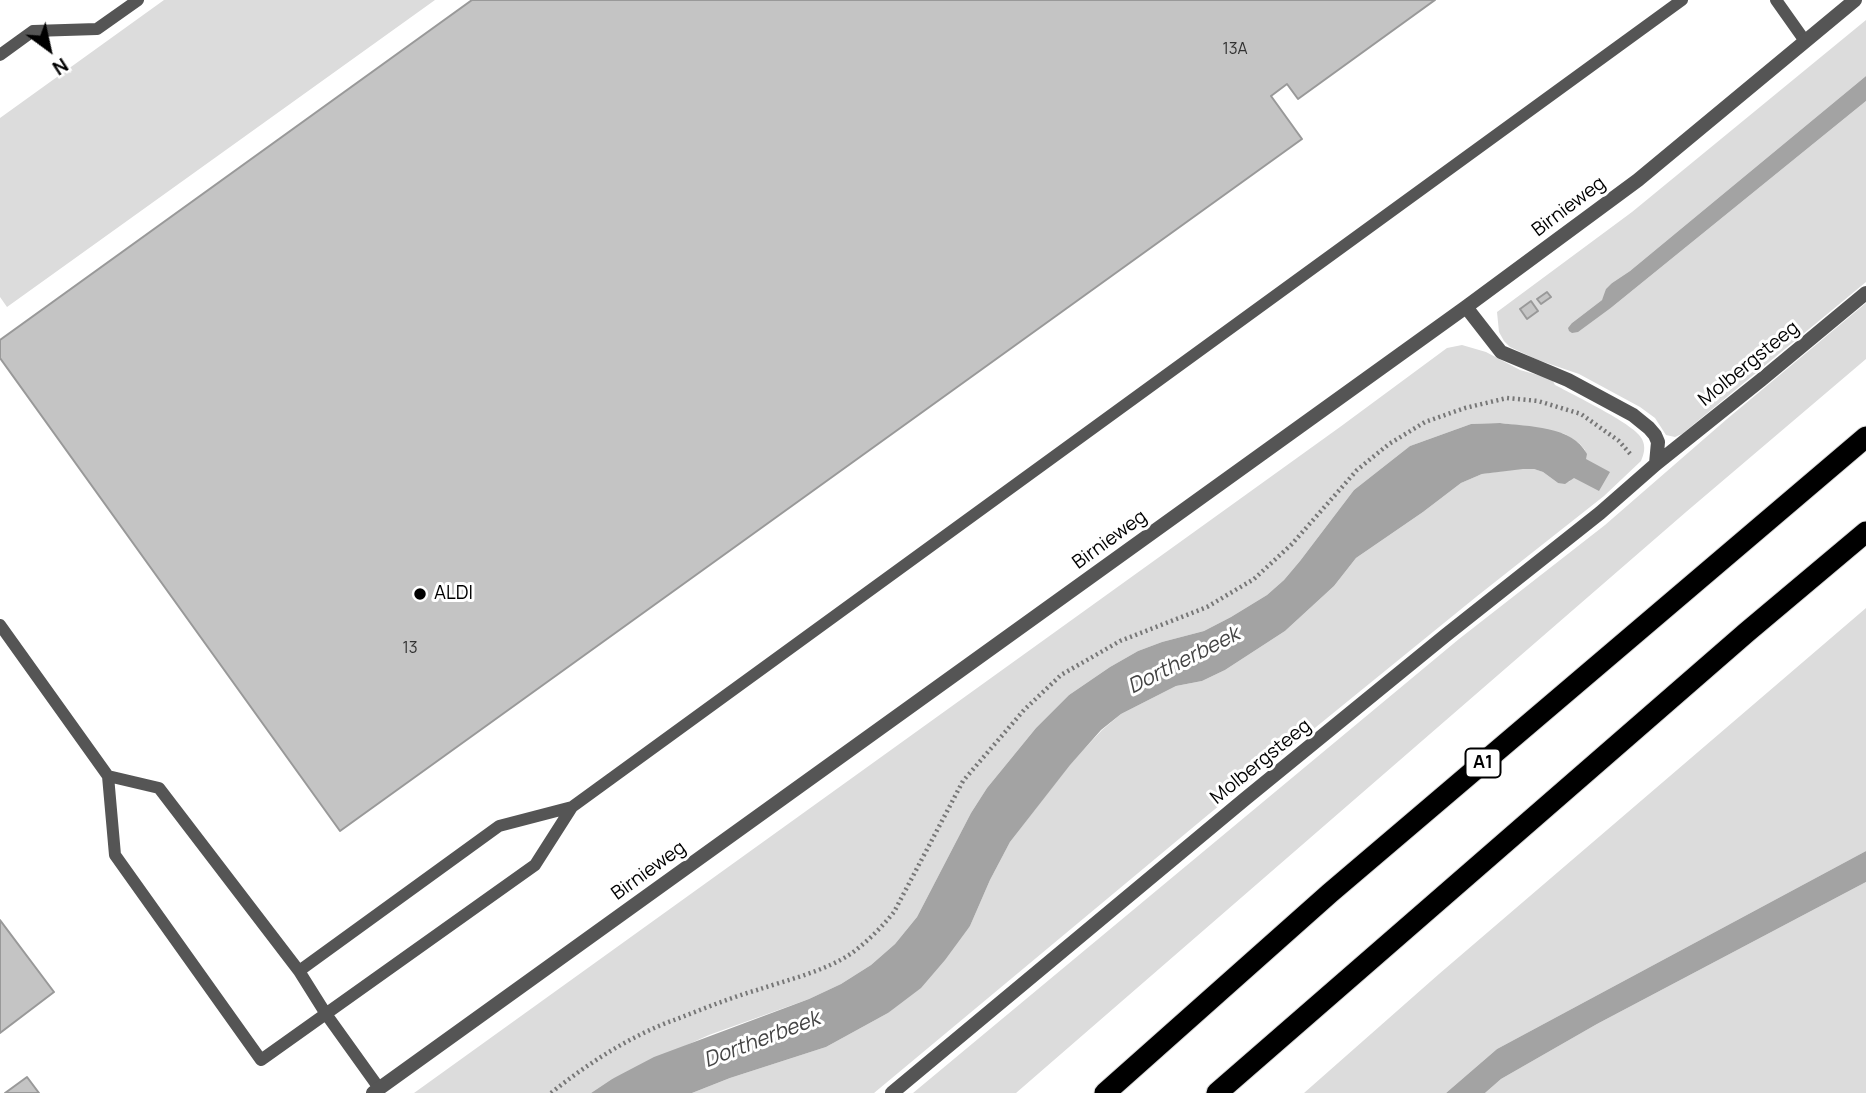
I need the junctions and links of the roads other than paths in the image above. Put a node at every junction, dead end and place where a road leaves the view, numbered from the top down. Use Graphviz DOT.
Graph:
graph roads {
  1 [pos="138,0"];
  2 [pos="1682,0"];
  3 [pos="1776,0"];
  4 [pos="1855,0"];
  5 [pos="1805,41"];
  6 [pos="0,55"];
  7 [pos="1866,293"];
  8 [pos="1466,307"];
  9 [pos="1866,437"];
  10 [pos="1651,468"];
  11 [pos="1866,532"];
  12 [pos="0,625"];
  13 [pos="108,776"];
  14 [pos="572,807"];
  15 [pos="299,971"];
  16 [pos="326,1014"];
  17 [pos="376,1091"];
  18 [pos="892,1093"];
  19 [pos="1105,1093"];
  20 [pos="1217,1093"];
  1 -- 6 [label="lane"];
  2 -- 14 [label="lane"];
  3 -- 5 [label="lane"];
  4 -- 5 [label="street, Birnieweg"];
  5 -- 8 [label="street, Birnieweg"];
  7 -- 10 [label="street, Molbergsteeg"];
  8 -- 10 [label="street"];
  8 -- 17 [label="street, Birnieweg"];
  9 -- 19 [label="highway, A1"];
  10 -- 18 [label="street, Molbergsteeg"];
  11 -- 20 [label="highway"];
  12 -- 13 [label="lane"];
  13 -- 15 [label="lane"];
  13 -- 16 [label="lane"];
  14 -- 15 [label="lane"];
  14 -- 16 [label="lane"];
  15 -- 16 [label="lane"];
  16 -- 17 [label="lane"];
}
